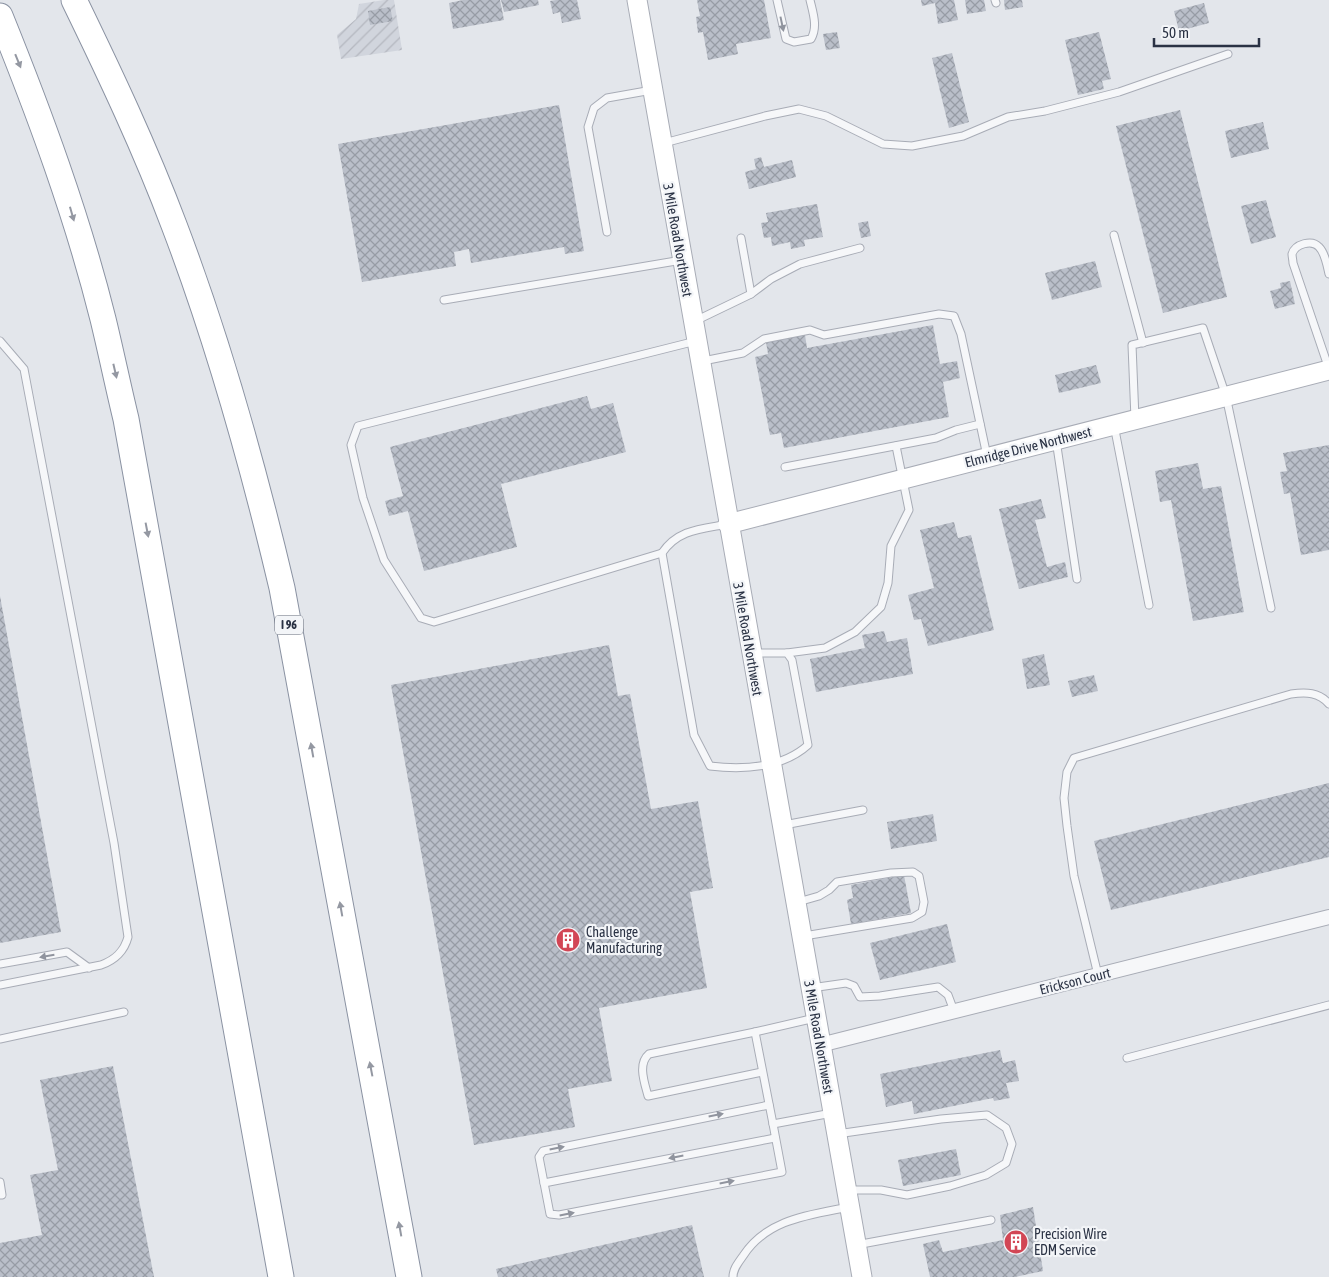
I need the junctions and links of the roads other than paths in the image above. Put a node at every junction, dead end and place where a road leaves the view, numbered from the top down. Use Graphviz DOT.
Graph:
graph roads {
  1 [pos="74,0"];
  2 [pos="636,0"];
  3 [pos="777,0"];
  4 [pos="810,0"];
  5 [pos="0,16"];
  6 [pos="1228,54"];
  7 [pos="652,90"];
  8 [pos="662,144"];
  9 [pos="607,232"];
  10 [pos="1114,235"];
  11 [pos="741,238"];
  12 [pos="860,248"];
  13 [pos="682,260"];
  14 [pos="1329,274"];
  15 [pos="752,294"];
  16 [pos="444,300"];
  17 [pos="694,331"];
  18 [pos="0,341"];
  19 [pos="1143,343"];
  20 [pos="700,362"];
  21 [pos="1329,370"];
  22 [pos="1226,396"];
  23 [pos="1135,419"];
  24 [pos="980,424"];
  25 [pos="1114,425"];
  26 [pos="1056,440"];
  27 [pos="896,446"];
  28 [pos="988,457"];
  29 [pos="785,467"];
  30 [pos="902,479"];
  31 [pos="728,524"];
  32 [pos="662,553"];
  33 [pos="1077,580"];
  34 [pos="1150,605"];
  35 [pos="1272,608"];
  36 [pos="751,653"];
  37 [pos="787,653"];
  38 [pos="1329,704"];
  39 [pos="770,764"];
  40 [pos="863,810"];
  41 [pos="782,826"];
  42 [pos="795,903"];
  43 [pos="1329,917"];
  44 [pos="801,937"];
  45 [pos="0,964"];
  46 [pos="89,968"];
  47 [pos="1098,975"];
  48 [pos="0,985"];
  49 [pos="810,988"];
  50 [pos="1329,1005"];
  51 [pos="954,1011"];
  52 [pos="124,1012"];
  53 [pos="816,1018"];
  54 [pos="755,1032"];
  55 [pos="0,1039"];
  56 [pos="820,1045"];
  57 [pos="1127,1058"];
  58 [pos="762,1072"];
  59 [pos="769,1105"];
  60 [pos="832,1114"];
  61 [pos="773,1124"];
  62 [pos="836,1134"];
  63 [pos="775,1138"];
  64 [pos="0,1182"];
  65 [pos="544,1183"];
  66 [pos="0,1195"];
  67 [pos="848,1199"];
  68 [pos="991,1220"];
  69 [pos="856,1245"];
  70 [pos="281,1277"];
  71 [pos="409,1277"];
  72 [pos="733,1277"];
  73 [pos="862,1277"];
  71 -- 1 [label="highway, I 96, one-way"];
  2 -- 7 [label="main road, 3 Mile Road Northwest"];
  3 -- 4 [label="lane, one-way"];
  5 -- 70 [label="highway, one-way"];
  6 -- 8 [label="lane"];
  7 -- 8 [label="main road, 3 Mile Road Northwest"];
  7 -- 9 [label="lane"];
  8 -- 13 [label="main road, 3 Mile Road Northwest"];
  10 -- 19 [label="lane"];
  11 -- 15 [label="lane"];
  12 -- 15 [label="lane"];
  13 -- 16 [label="lane"];
  13 -- 17 [label="main road, 3 Mile Road Northwest"];
  14 -- 21 [label="lane"];
  15 -- 17 [label="lane"];
  17 -- 20 [label="main road, 3 Mile Road Northwest"];
  17 -- 32 [label="lane"];
  18 -- 46 [label="lane"];
  19 -- 22 [label="lane"];
  19 -- 23 [label="lane"];
  20 -- 24 [label="lane"];
  20 -- 31 [label="main road, 3 Mile Road Northwest"];
  21 -- 22 [label="main road, Elmridge Drive Northwest"];
  22 -- 23 [label="main road, Elmridge Drive Northwest"];
  22 -- 35 [label="lane"];
  23 -- 25 [label="main road, Elmridge Drive Northwest"];
  24 -- 27 [label="lane"];
  24 -- 28 [label="lane"];
  25 -- 26 [label="main road, Elmridge Drive Northwest"];
  25 -- 34 [label="lane"];
  26 -- 28 [label="main road, Elmridge Drive Northwest"];
  26 -- 33 [label="lane"];
  27 -- 29 [label="lane"];
  27 -- 30 [label="lane"];
  28 -- 30 [label="main road, Elmridge Drive Northwest"];
  30 -- 31 [label="main road, Elmridge Drive Northwest"];
  30 -- 37 [label="lane"];
  31 -- 32 [label="lane"];
  31 -- 36 [label="main road, 3 Mile Road Northwest"];
  32 -- 39 [label="lane"];
  36 -- 37 [label="lane"];
  36 -- 39 [label="main road, 3 Mile Road Northwest"];
  37 -- 39 [label="lane"];
  38 -- 47 [label="lane"];
  39 -- 41 [label="main road, 3 Mile Road Northwest"];
  40 -- 41 [label="lane"];
  41 -- 42 [label="main road, 3 Mile Road Northwest"];
  42 -- 44 [label="main road, 3 Mile Road Northwest"];
  42 -- 44 [label="lane"];
  43 -- 47 [label="street, Erickson Court"];
  44 -- 49 [label="main road, 3 Mile Road Northwest"];
  46 -- 45 [label="lane, one-way"];
  46 -- 48 [label="lane"];
  47 -- 51 [label="street, Erickson Court"];
  49 -- 51 [label="lane"];
  49 -- 53 [label="main road, 3 Mile Road Northwest"];
  50 -- 57 [label="lane"];
  51 -- 56 [label="street, Erickson Court"];
  52 -- 55 [label="lane"];
  53 -- 54 [label="lane"];
  53 -- 56 [label="main road, 3 Mile Road Northwest"];
  54 -- 58 [label="lane"];
  54 -- 58 [label="lane"];
  56 -- 60 [label="main road, 3 Mile Road Northwest"];
  58 -- 59 [label="lane"];
  59 -- 61 [label="lane"];
  65 -- 59 [label="lane, one-way"];
  60 -- 61 [label="lane"];
  60 -- 62 [label="main road, 3 Mile Road Northwest"];
  61 -- 63 [label="lane"];
  62 -- 67 [label="main road, 3 Mile Road Northwest"];
  62 -- 67 [label="lane"];
  63 -- 65 [label="lane, one-way"];
  65 -- 63 [label="lane, one-way"];
  64 -- 66 [label="lane"];
  67 -- 69 [label="main road, 3 Mile Road Northwest"];
  67 -- 72 [label="lane"];
  68 -- 69 [label="lane"];
  69 -- 73 [label="main road, 3 Mile Road Northwest"];
}
